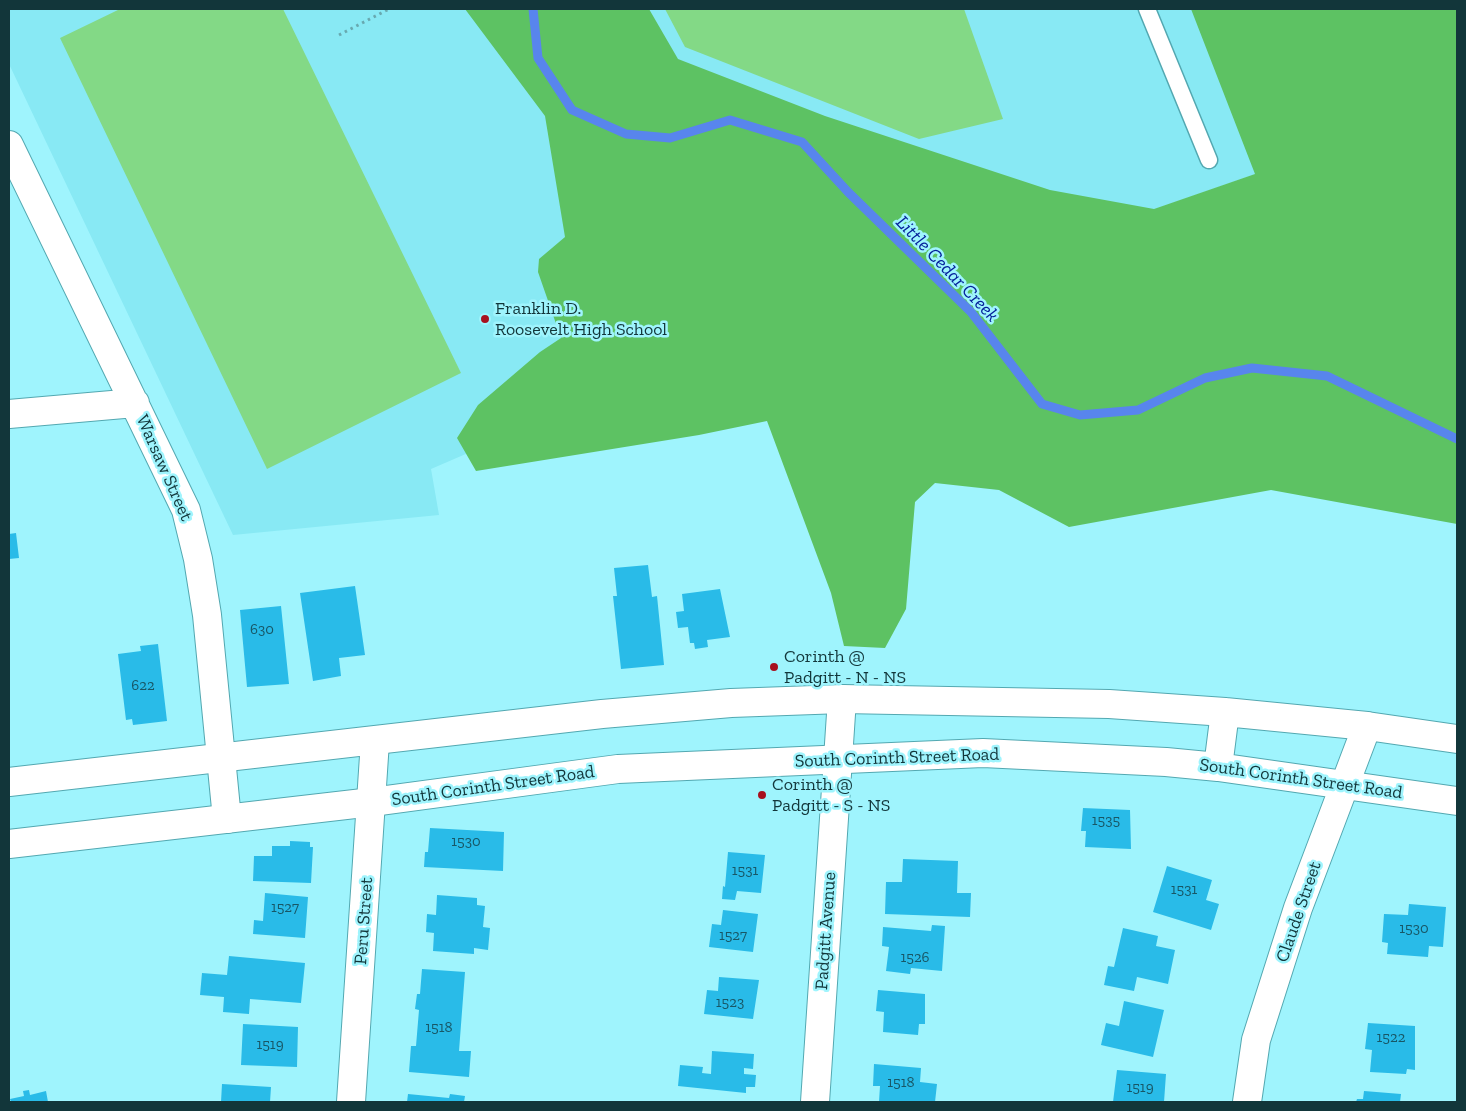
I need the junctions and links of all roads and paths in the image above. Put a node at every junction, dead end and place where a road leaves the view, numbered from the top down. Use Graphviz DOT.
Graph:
graph roads {
  1 [pos="389,9"];
  2 [pos="1147,9"];
  3 [pos="339,35"];
  4 [pos="9,145"];
  5 [pos="1209,160"];
  6 [pos="135,403"];
  7 [pos="9,414"];
  8 [pos="842,699"];
  9 [pos="1225,712"];
  10 [pos="1367,726"];
  11 [pos="1457,739"];
  12 [pos="375,741"];
  13 [pos="222,758"];
  14 [pos="838,760"];
  15 [pos="1218,767"];
  16 [pos="9,782"];
  17 [pos="1347,783"];
  18 [pos="1457,801"];
  19 [pos="372,802"];
  20 [pos="227,819"];
  21 [pos="9,844"];
  22 [pos="351,1102"];
  23 [pos="815,1102"];
  24 [pos="1247,1102"];
  1 -- 3 [label="path"];
  2 -- 5 [label="lane"];
  4 -- 6 [label="main road, Warsaw Street"];
  6 -- 7 [label="main road"];
  6 -- 13 [label="main road, Warsaw Street"];
  8 -- 9 [label="main road"];
  8 -- 12 [label="main road"];
  8 -- 14 [label="main road, Padgitt Avenue"];
  9 -- 10 [label="main road"];
  9 -- 15 [label="main road"];
  10 -- 11 [label="main road"];
  10 -- 17 [label="main road, Claude Street"];
  12 -- 13 [label="main road"];
  12 -- 19 [label="main road, Peru Street"];
  13 -- 16 [label="main road"];
  13 -- 20 [label="main road, Warsaw Street"];
  14 -- 15 [label="main road, South Corinth Street Road"];
  14 -- 19 [label="main road, South Corinth Street Road"];
  14 -- 23 [label="main road, Padgitt Avenue"];
  15 -- 17 [label="main road, South Corinth Street Road"];
  17 -- 18 [label="main road, South Corinth Street Road"];
  17 -- 24 [label="main road, Claude Street"];
  19 -- 20 [label="main road, South Corinth Street Road"];
  19 -- 22 [label="main road, Peru Street"];
  20 -- 21 [label="main road, South Corinth Street Road"];
}
